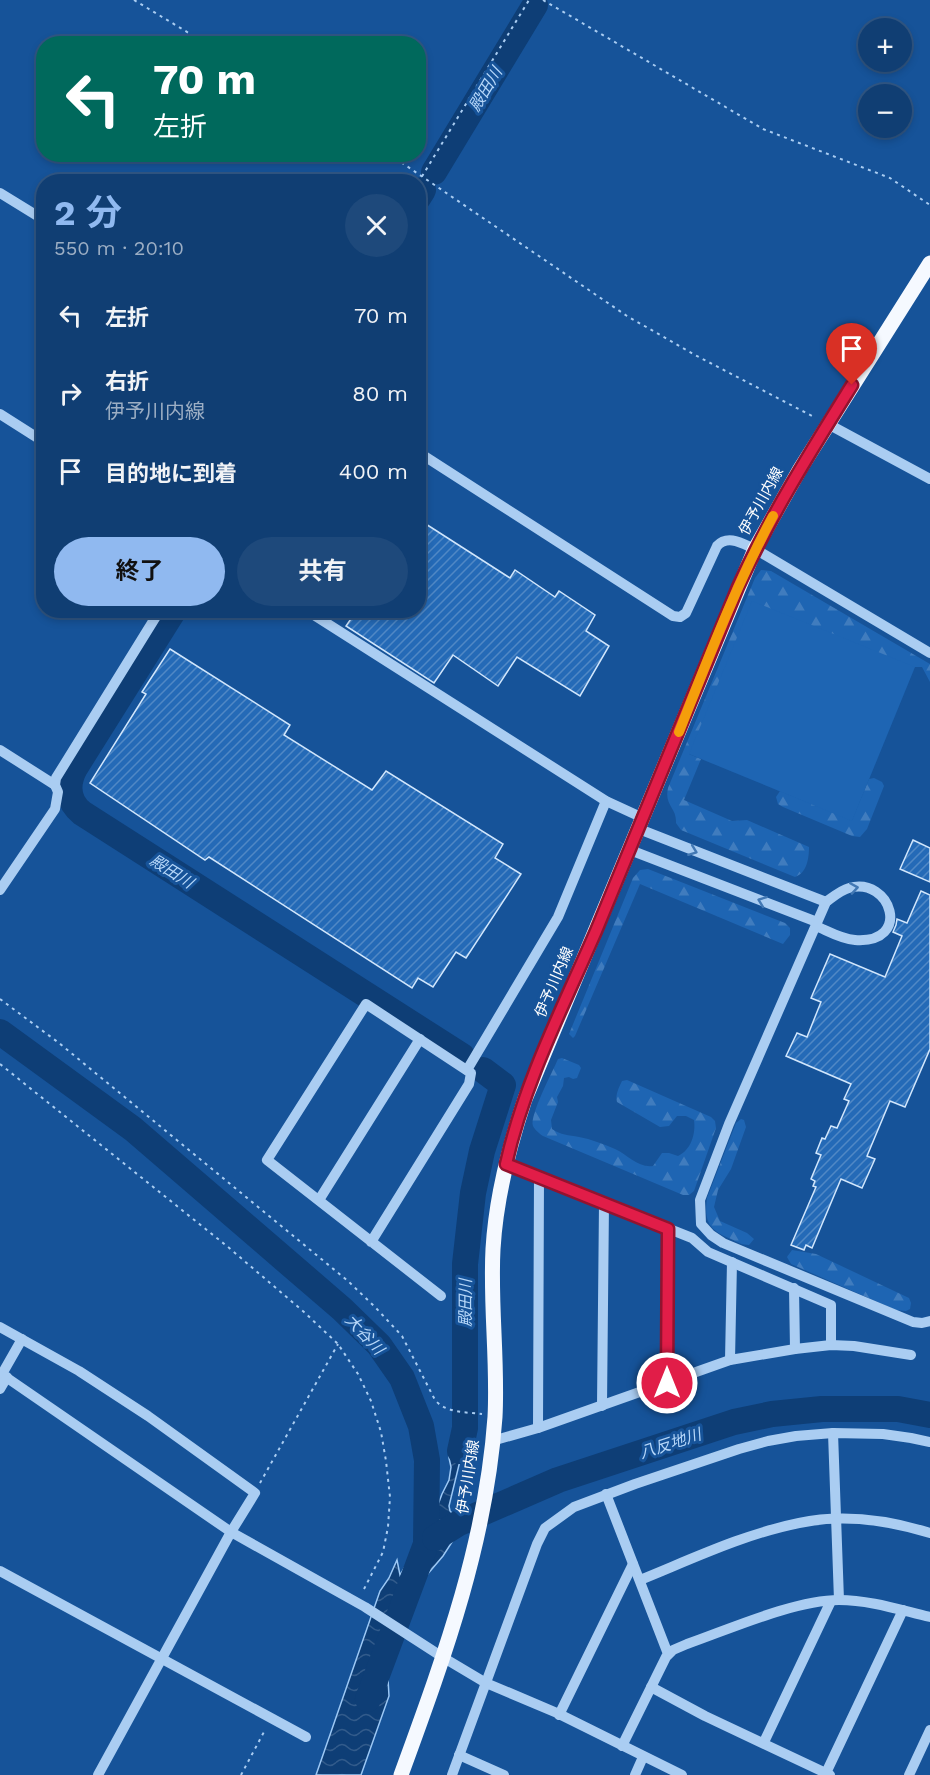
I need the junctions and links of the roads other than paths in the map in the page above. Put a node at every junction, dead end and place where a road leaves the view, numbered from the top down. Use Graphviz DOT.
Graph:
graph roads {
  1 [pos="0,193"];
  2 [pos="36,215"];
  3 [pos="930,263"];
  4 [pos="0,414"];
  5 [pos="828,424"];
  6 [pos="36,437"];
  7 [pos="426,457"];
  8 [pos="930,479"];
  9 [pos="755,549"];
  10 [pos="155,618"];
  11 [pos="319,618"];
  12 [pos="930,653"];
  13 [pos="0,750"];
  14 [pos="55,785"];
  15 [pos="606,801"];
  16 [pos="641,824"];
  17 [pos="630,850"];
  18 [pos="0,890"];
  19 [pos="826,902"];
  20 [pos="816,924"];
  21 [pos="420,1039"];
  22 [pos="467,1070"];
  23 [pos="506,1164"];
  24 [pos="539,1177"];
  25 [pos="319,1200"];
  26 [pos="604,1203"];
  27 [pos="668,1229"];
  28 [pos="371,1242"];
  29 [pos="732,1262"];
  30 [pos="794,1288"];
  31 [pos="441,1296"];
  32 [pos="930,1321"];
  33 [pos="0,1326"];
  34 [pos="22,1339"];
  35 [pos="831,1345"];
  36 [pos="795,1349"];
  37 [pos="911,1355"];
  38 [pos="730,1360"];
  39 [pos="3,1374"];
  40 [pos="667,1383"];
  41 [pos="0,1389"];
  42 [pos="602,1406"];
  43 [pos="538,1428"];
  44 [pos="833,1433"];
  45 [pos="492,1441"];
  46 [pos="930,1442"];
  47 [pos="606,1494"];
  48 [pos="835,1519"];
  49 [pos="231,1532"];
  50 [pos="930,1533"];
  51 [pos="633,1564"];
  52 [pos="0,1571"];
  53 [pos="640,1580"];
  54 [pos="835,1601"];
  55 [pos="903,1610"];
  56 [pos="930,1617"];
  57 [pos="668,1654"];
  58 [pos="444,1658"];
  59 [pos="161,1659"];
  60 [pos="486,1683"];
  61 [pos="651,1687"];
  62 [pos="559,1714"];
  63 [pos="930,1730"];
  64 [pos="306,1737"];
  65 [pos="764,1742"];
  66 [pos="622,1746"];
  67 [pos="459,1755"];
  68 [pos="643,1757"];
  69 [pos="828,1774"];
  70 [pos="98,1775"];
  71 [pos="401,1775"];
  72 [pos="452,1775"];
  73 [pos="504,1775"];
  74 [pos="634,1775"];
  75 [pos="682,1775"];
  76 [pos="909,1775"];
  1 -- 2 [label="street"];
  3 -- 5 [label="main road, 伊予川内線"];
  4 -- 6 [label="street"];
  5 -- 8 [label="street"];
  5 -- 9 [label="main road, 伊予川内線"];
  7 -- 9 [label="street"];
  9 -- 12 [label="street"];
  9 -- 16 [label="main road, 伊予川内線"];
  10 -- 14 [label="street"];
  11 -- 15 [label="street"];
  13 -- 14 [label="street"];
  14 -- 18 [label="street"];
  15 -- 16 [label="street"];
  15 -- 22 [label="street"];
  16 -- 17 [label="main road, 伊予川内線"];
  16 -- 19 [label="street, one-way"];
  20 -- 17 [label="street, one-way"];
  17 -- 23 [label="main road, 伊予川内線"];
  19 -- 20 [label="street"];
  19 -- 20 [label="street, one-way"];
  20 -- 32 [label="street"];
  21 -- 22 [label="street"];
  21 -- 25 [label="street"];
  21 -- 25 [label="street"];
  22 -- 28 [label="street"];
  23 -- 24 [label="street"];
  23 -- 45 [label="main road, 伊予川内線"];
  24 -- 26 [label="street"];
  24 -- 43 [label="street"];
  25 -- 28 [label="street"];
  26 -- 27 [label="street"];
  26 -- 42 [label="street"];
  27 -- 29 [label="street"];
  27 -- 40 [label="street"];
  28 -- 31 [label="street"];
  29 -- 30 [label="street"];
  29 -- 38 [label="street"];
  30 -- 35 [label="street"];
  30 -- 36 [label="street"];
  33 -- 34 [label="street"];
  34 -- 39 [label="street"];
  34 -- 49 [label="street"];
  35 -- 36 [label="street"];
  35 -- 37 [label="street"];
  36 -- 38 [label="street"];
  38 -- 40 [label="street"];
  39 -- 41 [label="street"];
  39 -- 49 [label="street"];
  40 -- 42 [label="street"];
  42 -- 43 [label="street"];
  43 -- 45 [label="street"];
  44 -- 46 [label="street"];
  44 -- 47 [label="street"];
  44 -- 48 [label="street"];
  45 -- 58 [label="main road, 伊予川内線"];
  47 -- 51 [label="street"];
  47 -- 60 [label="street"];
  48 -- 50 [label="street"];
  48 -- 53 [label="street"];
  48 -- 54 [label="street"];
  49 -- 58 [label="street"];
  49 -- 59 [label="street"];
  51 -- 53 [label="street"];
  51 -- 62 [label="street"];
  52 -- 59 [label="street"];
  53 -- 57 [label="street"];
  54 -- 55 [label="street"];
  54 -- 57 [label="street"];
  54 -- 65 [label="street"];
  55 -- 56 [label="street"];
  55 -- 69 [label="street"];
  57 -- 61 [label="street"];
  58 -- 60 [label="street"];
  58 -- 71 [label="main road, 伊予川内線"];
  59 -- 64 [label="street"];
  59 -- 70 [label="street"];
  60 -- 62 [label="street"];
  60 -- 67 [label="street"];
  61 -- 65 [label="street"];
  61 -- 66 [label="street"];
  62 -- 66 [label="street"];
  63 -- 76 [label="street"];
  65 -- 69 [label="street"];
  66 -- 68 [label="street"];
  67 -- 72 [label="street"];
  67 -- 73 [label="street"];
  68 -- 74 [label="street"];
  68 -- 75 [label="street"];
}
